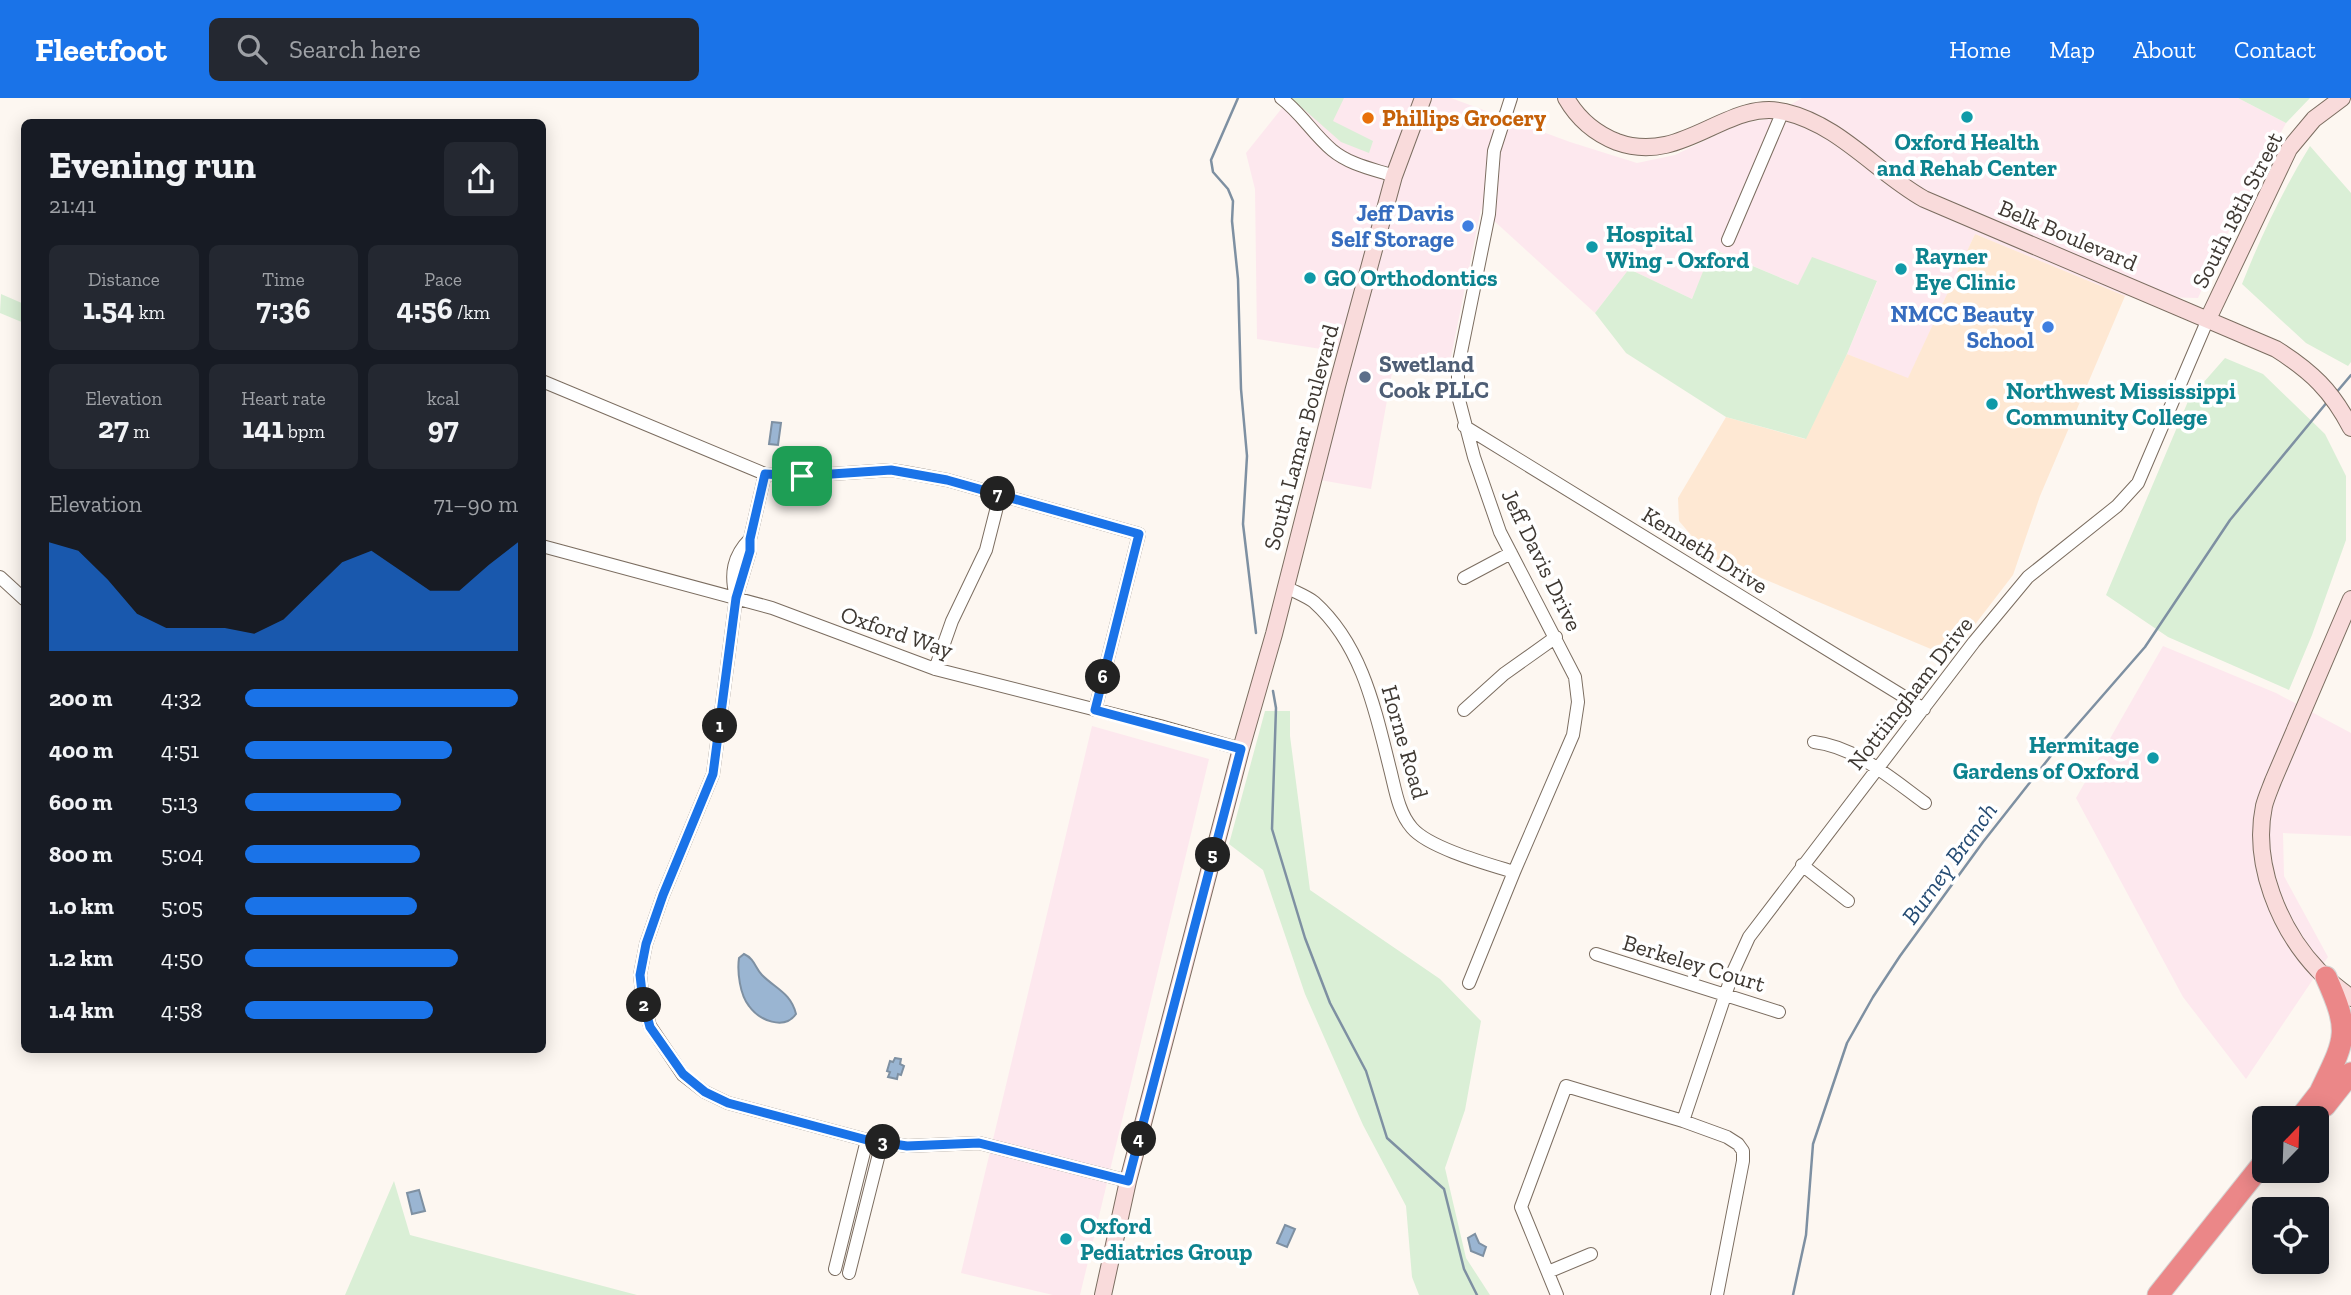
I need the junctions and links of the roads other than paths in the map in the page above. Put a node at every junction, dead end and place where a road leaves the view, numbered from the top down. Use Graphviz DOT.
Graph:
graph roads {
  1 [pos="1281,98"];
  2 [pos="1423,98"];
  3 [pos="1511,98"];
  4 [pos="1566,98"];
  5 [pos="2342,98"];
  6 [pos="1783,111"];
  7 [pos="1394,176"];
  8 [pos="1728,240"];
  9 [pos="2208,319"];
  10 [pos="546,383"];
  11 [pos="2348,422"];
  12 [pos="1464,426"];
  13 [pos="765,474"];
  14 [pos="1000,495"];
  15 [pos="546,546"];
  16 [pos="1511,552"];
  17 [pos="0,577"];
  18 [pos="1464,578"];
  19 [pos="1286,587"];
  20 [pos="21,596"];
  21 [pos="736,598"];
  22 [pos="2351,599"];
  23 [pos="1556,638"];
  24 [pos="935,669"];
  25 [pos="1924,709"];
  26 [pos="1095,710"];
  27 [pos="1464,710"];
  28 [pos="1814,742"];
  29 [pos="1241,749"];
  30 [pos="1877,769"];
  31 [pos="1925,803"];
  32 [pos="1802,865"];
  33 [pos="1514,872"];
  34 [pos="1848,901"];
  35 [pos="1596,954"];
  36 [pos="2326,977"];
  37 [pos="1469,983"];
  38 [pos="2351,986"];
  39 [pos="1725,995"];
  40 [pos="2351,998"];
  41 [pos="1779,1012"];
  42 [pos="2351,1053"];
  43 [pos="2351,1073"];
  44 [pos="2320,1092"];
  45 [pos="2309,1106"];
  46 [pos="2325,1106"];
  47 [pos="1683,1121"];
  48 [pos="867,1140"];
  49 [pos="883,1142"];
  50 [pos="2252,1178"];
  51 [pos="1128,1181"];
  52 [pos="1591,1254"];
  53 [pos="835,1269"];
  54 [pos="1548,1272"];
  55 [pos="849,1273"];
  56 [pos="1103,1295"];
  57 [pos="1557,1295"];
  58 [pos="1717,1295"];
  59 [pos="2158,1295"];
  1 -- 7 [label="street"];
  2 -- 7 [label="street, South Lamar Boulevard"];
  3 -- 12 [label="street, Jeff Davis Drive"];
  4 -- 6 [label="street, Belk Boulevard"];
  5 -- 9 [label="street, South 18th Street"];
  6 -- 8 [label="street"];
  6 -- 9 [label="street, Belk Boulevard"];
  7 -- 19 [label="street, South Lamar Boulevard"];
  9 -- 11 [label="street, Belk Boulevard"];
  9 -- 25 [label="street, Nottiingham Drive"];
  10 -- 13 [label="street"];
  12 -- 16 [label="street, Jeff Davis Drive"];
  12 -- 25 [label="street, Kenneth Drive"];
  13 -- 14 [label="street"];
  13 -- 21 [label="street"];
  14 -- 24 [label="street"];
  14 -- 26 [label="street"];
  15 -- 21 [label="street, Oxford Way"];
  16 -- 18 [label="street"];
  16 -- 23 [label="street, Jeff Davis Drive"];
  17 -- 20 [label="street"];
  19 -- 29 [label="street, South Lamar Boulevard"];
  19 -- 33 [label="street, Horne Road"];
  21 -- 24 [label="street, Oxford Way"];
  21 -- 48 [label="street"];
  22 -- 36 [label="street"];
  23 -- 27 [label="street"];
  23 -- 33 [label="street, Jeff Davis Drive"];
  24 -- 26 [label="street, Oxford Way"];
  25 -- 30 [label="street, Nottiingham Drive"];
  26 -- 29 [label="street, Oxford Way"];
  28 -- 30 [label="street"];
  29 -- 51 [label="street"];
  30 -- 31 [label="street"];
  30 -- 32 [label="street, Nottiingham Drive"];
  32 -- 34 [label="street"];
  32 -- 39 [label="street, Nottiingham Drive"];
  33 -- 37 [label="street, Jeff Davis Drive"];
  35 -- 39 [label="street, Berkeley Court"];
  36 -- 38 [label="highway"];
  36 -- 40 [label="street"];
  36 -- 44 [label="highway"];
  39 -- 41 [label="street, Berkeley Court"];
  39 -- 47 [label="street, Nottiingham Drive"];
  42 -- 44 [label="highway"];
  43 -- 46 [label="highway"];
  44 -- 45 [label="highway"];
  47 -- 54 [label="street"];
  47 -- 58 [label="street"];
  48 -- 49 [label="street"];
  48 -- 53 [label="street"];
  49 -- 51 [label="street"];
  49 -- 55 [label="street"];
  50 -- 59 [label="highway"];
  51 -- 56 [label="street"];
  52 -- 54 [label="street"];
  54 -- 57 [label="street"];
}
